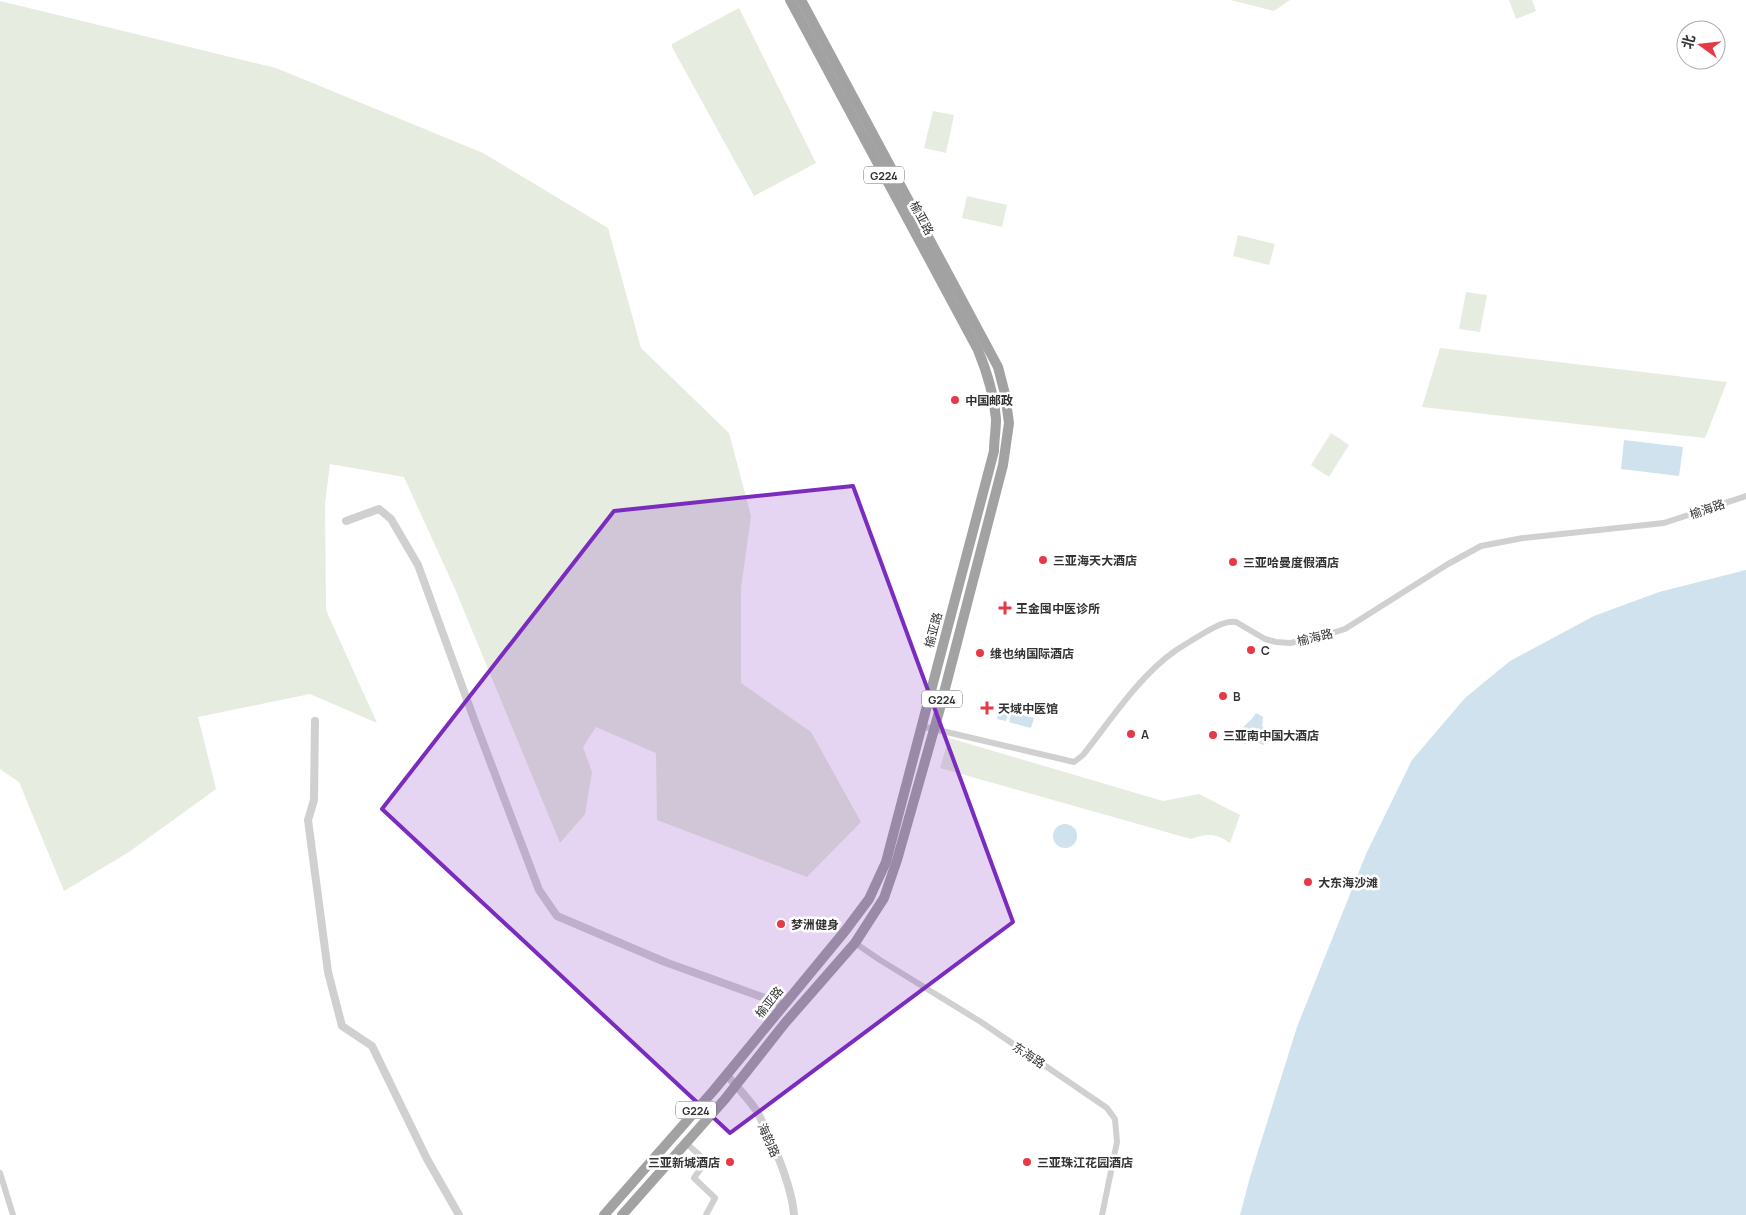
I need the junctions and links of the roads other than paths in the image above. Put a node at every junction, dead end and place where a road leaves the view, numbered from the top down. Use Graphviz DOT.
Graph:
graph roads {
  1 [pos="790,0"];
  2 [pos="801,0"];
  3 [pos="1746,496"];
  4 [pos="346,521"];
  5 [pos="315,721"];
  6 [pos="921,726"];
  7 [pos="934,730"];
  8 [pos="855,943"];
  9 [pos="784,1005"];
  10 [pos="726,1074"];
  11 [pos="735,1085"];
  12 [pos="686,1143"];
  13 [pos="0,1173"];
  14 [pos="13,1215"];
  15 [pos="458,1215"];
  16 [pos="604,1215"];
  17 [pos="622,1215"];
  18 [pos="706,1215"];
  19 [pos="794,1215"];
  20 [pos="1102,1215"];
  1 -- 6 [label="highway, 榆亚路 / G224"];
  2 -- 7 [label="highway, 榆亚路 / G224"];
  3 -- 7 [label="street, 榆海路"];
  4 -- 9 [label="street"];
  5 -- 15 [label="street"];
  6 -- 7 [label="street, 榆海路"];
  6 -- 9 [label="highway, 榆亚路 / G224"];
  7 -- 8 [label="highway, 榆亚路 / G224"];
  8 -- 11 [label="highway, 榆亚路 / G224"];
  8 -- 20 [label="street, 东海路"];
  9 -- 10 [label="highway, 榆亚路 / G224"];
  10 -- 11 [label="street, 海韵路"];
  10 -- 16 [label="highway, 榆亚路 / G224"];
  11 -- 12 [label="highway, 榆亚路 / G224"];
  11 -- 19 [label="street, 海韵路"];
  12 -- 17 [label="highway, 榆亚路 / G224"];
  12 -- 18 [label="street"];
  13 -- 14 [label="street"];
}
